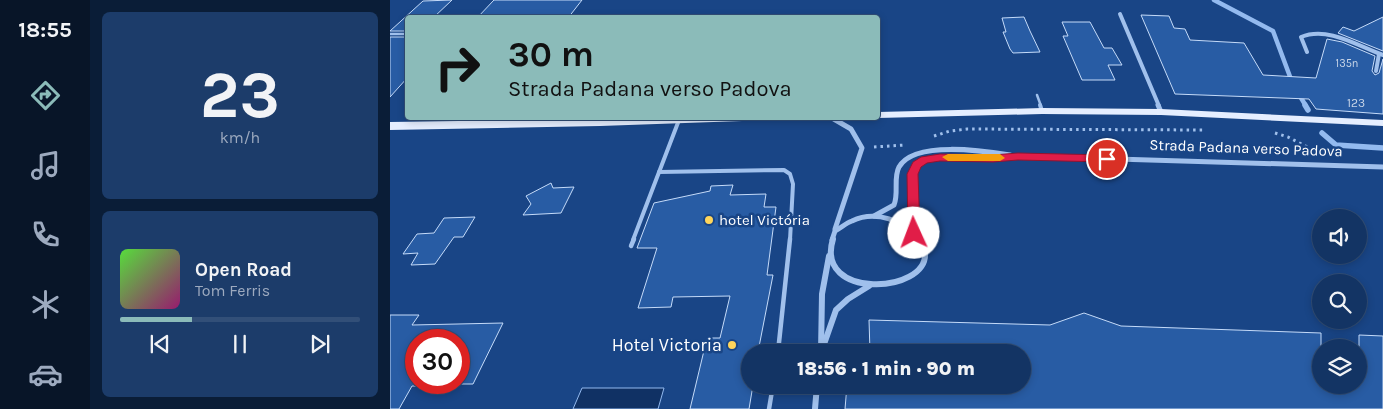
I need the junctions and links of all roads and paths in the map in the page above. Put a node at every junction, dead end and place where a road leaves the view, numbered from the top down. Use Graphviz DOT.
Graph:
graph roads {
  1 [pos="1120,14"];
  2 [pos="390,34"];
  3 [pos="405,34"];
  4 [pos="1307,52"];
  5 [pos="1381,54"];
  6 [pos="1376,71"];
  7 [pos="1037,95"];
  8 [pos="1042,112"];
  9 [pos="1162,112"];
  10 [pos="880,114"];
  11 [pos="601,120"];
  12 [pos="679,120"];
  13 [pos="835,120"];
  14 [pos="1383,123"];
  15 [pos="390,126"];
  16 [pos="1209,130"];
  17 [pos="1270,132"];
  18 [pos="931,138"];
  19 [pos="909,144"];
  20 [pos="873,147"];
  21 [pos="1322,154"];
  22 [pos="1018,156"];
  23 [pos="1383,167"];
  24 [pos="660,172"];
  25 [pos="872,216"];
  26 [pos="835,231"];
  27 [pos="914,233"];
  28 [pos="631,246"];
  29 [pos="829,254"];
  30 [pos="869,286"];
  31 [pos="779,344"];
  32 [pos="821,344"];
  33 [pos="824,344"];
  34 [pos="772,394"];
  35 [pos="816,394"];
  36 [pos="769,409"];
  37 [pos="814,409"];
  1 -- 9 [label="street"];
  2 -- 3 [label="lane"];
  4 -- 5 [label="street"];
  5 -- 6 [label="street"];
  7 -- 8 [label="lane"];
  8 -- 9 [label="main road, Strada Padana verso Padova"];
  8 -- 10 [label="main road, Strada Padana verso Padova"];
  9 -- 14 [label="main road, Strada Padana verso Padova"];
  11 -- 12 [label="main road"];
  11 -- 15 [label="main road"];
  12 -- 24 [label="lane"];
  13 -- 26 [label="street"];
  16 -- 18 [label="path"];
  17 -- 21 [label="path"];
  19 -- 20 [label="path"];
  22 -- 23 [label="street, Strada Padana verso Padova"];
  22 -- 25 [label="street, Strada Padana verso Padova"];
  22 -- 27 [label="street, Strada Padana verso Padova"];
  24 -- 28 [label="lane"];
  24 -- 31 [label="lane"];
  25 -- 26 [label="street, Strada Padana verso Padova"];
  25 -- 27 [label="street, Strada Padana verso Padova"];
  26 -- 29 [label="street"];
  27 -- 30 [label="street, Strada Padana verso Padova"];
  29 -- 30 [label="street, Strada Padana verso Padova"];
  29 -- 32 [label="street"];
  30 -- 33 [label="street"];
  34 -- 36 [label="lane"];
  35 -- 37 [label="street"];
}
